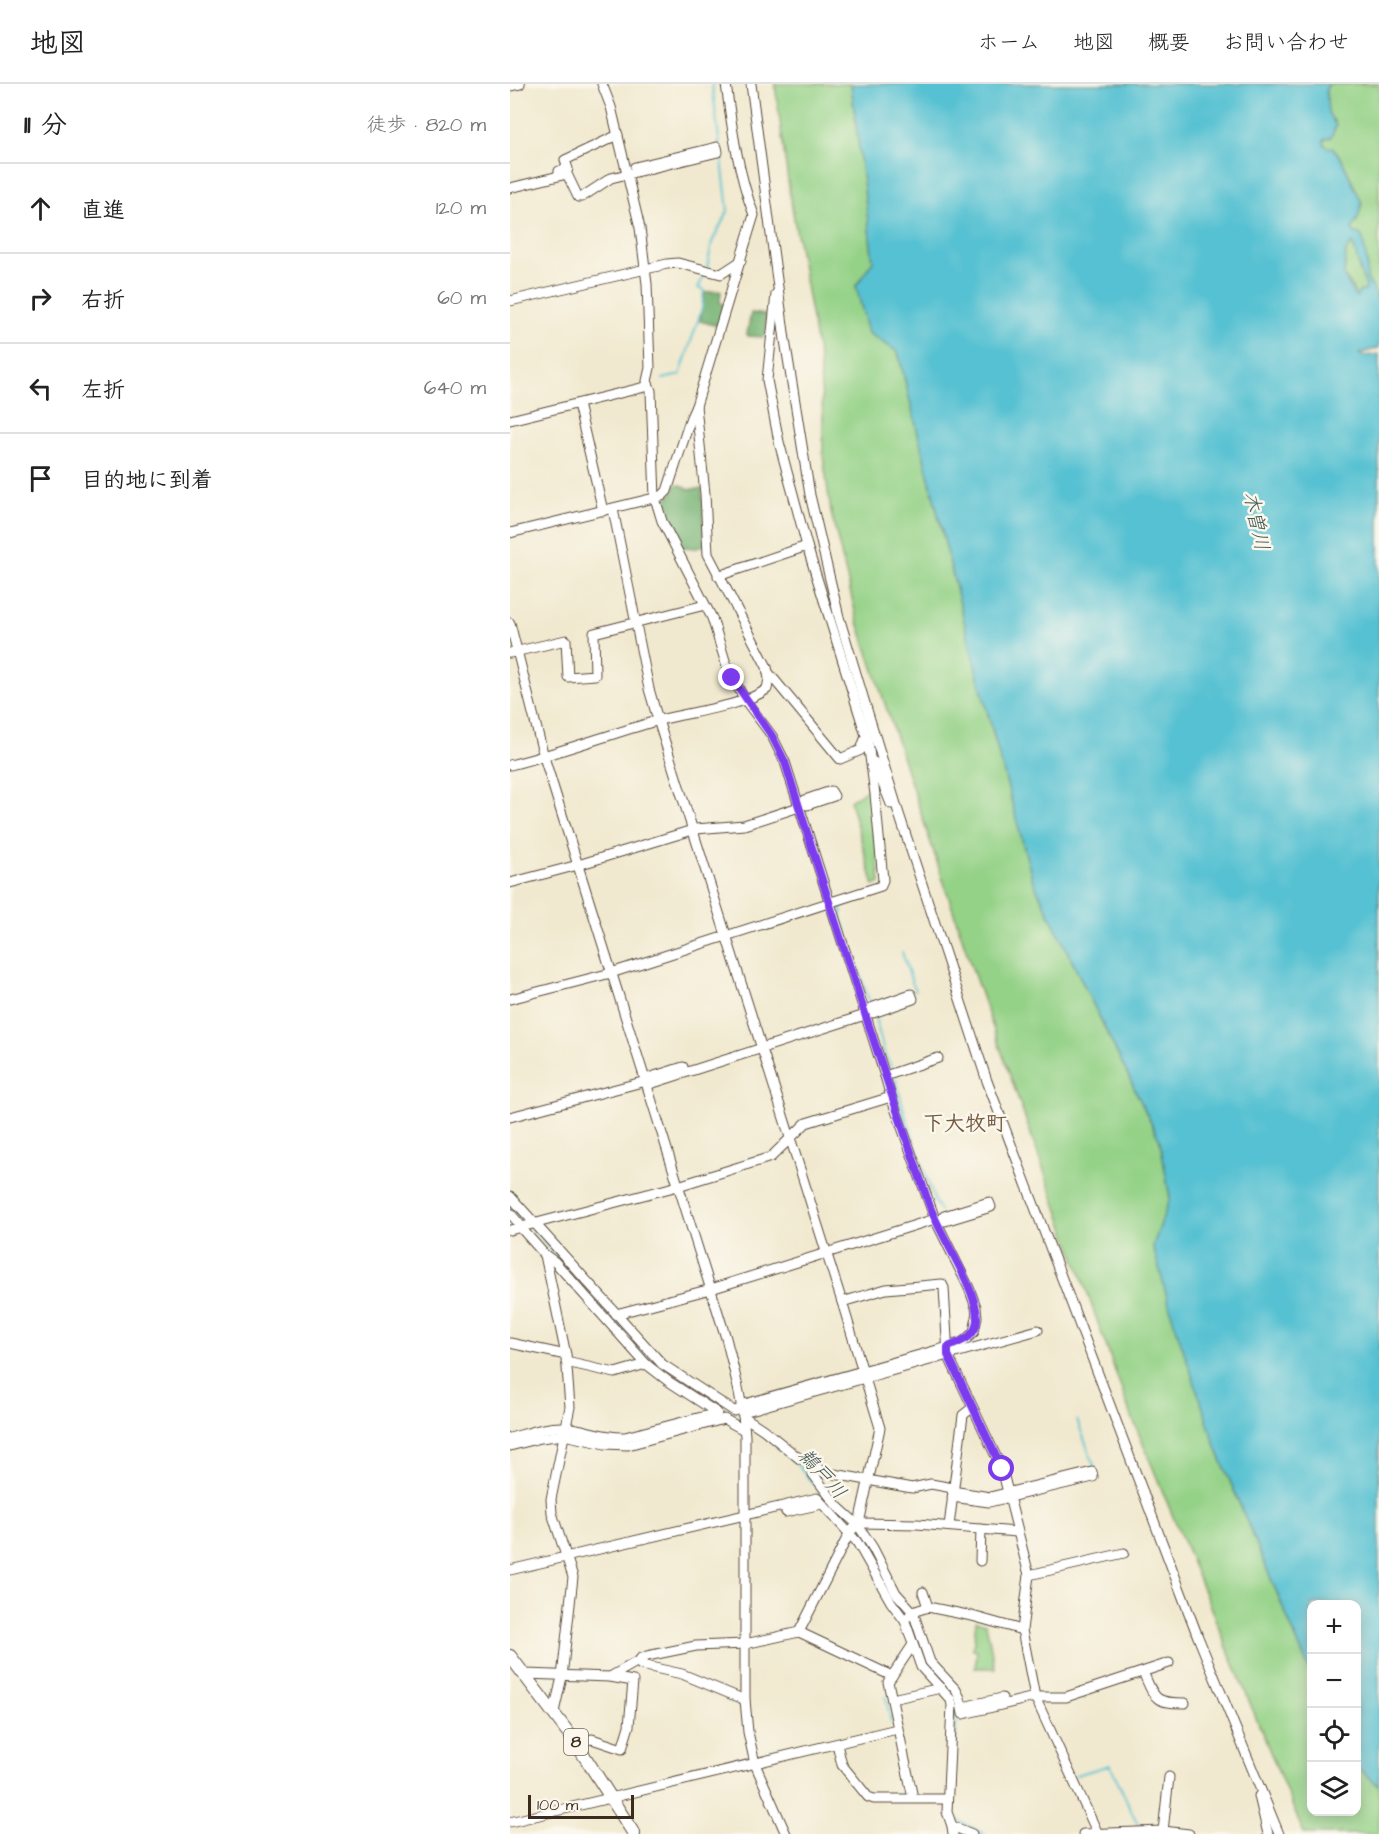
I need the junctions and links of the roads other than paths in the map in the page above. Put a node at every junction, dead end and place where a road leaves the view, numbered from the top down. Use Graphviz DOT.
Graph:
graph roads {
  1 [pos="520,84"];
  2 [pos="602,84"];
  3 [pos="726,84"];
  4 [pos="748,84"];
  5 [pos="510,86"];
  6 [pos="618,135"];
  7 [pos="631,173"];
  8 [pos="510,183"];
  9 [pos="510,188"];
  10 [pos="741,261"];
  11 [pos="645,268"];
  12 [pos="778,284"];
  13 [pos="510,301"];
  14 [pos="648,384"];
  15 [pos="578,404"];
  16 [pos="696,406"];
  17 [pos="510,415"];
  18 [pos="510,420"];
  19 [pos="655,498"];
  20 [pos="608,510"];
  21 [pos="510,533"];
  22 [pos="807,546"];
  23 [pos="718,576"];
  24 [pos="704,603"];
  25 [pos="635,620"];
  26 [pos="510,623"];
  27 [pos="591,627"];
  28 [pos="564,634"];
  29 [pos="513,649"];
  30 [pos="768,672"];
  31 [pos="746,700"];
  32 [pos="658,720"];
  33 [pos="867,739"];
  34 [pos="544,757"];
  35 [pos="510,765"];
  36 [pos="800,804"];
  37 [pos="899,814"];
  38 [pos="692,827"];
  39 [pos="577,863"];
  40 [pos="510,878"];
  41 [pos="510,883"];
  42 [pos="830,903"];
  43 [pos="727,936"];
  44 [pos="611,973"];
  45 [pos="510,999"];
  46 [pos="866,1012"];
  47 [pos="761,1044"];
  48 [pos="938,1058"];
  49 [pos="885,1076"];
  50 [pos="646,1082"];
  51 [pos="891,1097"];
  52 [pos="510,1116"];
  53 [pos="790,1139"];
  54 [pos="678,1186"];
  55 [pos="510,1196"];
  56 [pos="510,1213"];
  57 [pos="937,1221"];
  58 [pos="527,1226"];
  59 [pos="510,1230"];
  60 [pos="545,1256"];
  61 [pos="827,1256"];
  62 [pos="712,1292"];
  63 [pos="842,1302"];
  64 [pos="618,1317"];
  65 [pos="1038,1329"];
  66 [pos="510,1343"];
  67 [pos="948,1351"];
  68 [pos="566,1359"];
  69 [pos="646,1365"];
  70 [pos="864,1375"];
  71 [pos="972,1408"];
  72 [pos="720,1415"];
  73 [pos="743,1417"];
  74 [pos="565,1431"];
  75 [pos="510,1437"];
  76 [pos="510,1446"];
  77 [pos="816,1471"];
  78 [pos="869,1482"];
  79 [pos="952,1492"];
  80 [pos="1008,1495"];
  81 [pos="746,1518"];
  82 [pos="949,1526"];
  83 [pos="855,1528"];
  84 [pos="981,1529"];
  85 [pos="1017,1532"];
  86 [pos="1124,1553"];
  87 [pos="568,1560"];
  88 [pos="980,1561"];
  89 [pos="510,1570"];
  90 [pos="1029,1575"];
  91 [pos="510,1578"];
  92 [pos="923,1592"];
  93 [pos="928,1607"];
  94 [pos="909,1617"];
  95 [pos="1022,1630"];
  96 [pos="799,1632"];
  97 [pos="745,1644"];
  98 [pos="912,1646"];
  99 [pos="510,1656"];
  100 [pos="641,1658"];
  101 [pos="1169,1662"];
  102 [pos="519,1672"];
  103 [pos="1125,1672"];
  104 [pos="1143,1672"];
  105 [pos="892,1676"];
  106 [pos="562,1677"];
  107 [pos="610,1677"];
  108 [pos="941,1688"];
  109 [pos="1035,1694"];
  110 [pos="745,1700"];
  111 [pos="892,1700"];
  112 [pos="1185,1703"];
  113 [pos="554,1712"];
  114 [pos="897,1727"];
  115 [pos="576,1743"];
  116 [pos="837,1743"];
  117 [pos="754,1761"];
  118 [pos="1169,1777"];
  119 [pos="1260,1786"];
  120 [pos="611,1795"];
  121 [pos="913,1798"];
  122 [pos="947,1799"];
  123 [pos="510,1817"];
  124 [pos="510,1822"];
  125 [pos="952,1830"];
  126 [pos="1163,1831"];
  127 [pos="634,1834"];
  128 [pos="786,1834"];
  129 [pos="972,1834"];
  130 [pos="1083,1834"];
  131 [pos="1098,1834"];
  132 [pos="1189,1834"];
  133 [pos="1268,1834"];
  134 [pos="1279,1834"];
  1 -- 5 [label="street"];
  2 -- 6 [label="street"];
  3 -- 10 [label="street"];
  4 -- 12 [label="street"];
  6 -- 7 [label="street"];
  6 -- 8 [label="street"];
  7 -- 7 [label="street"];
  7 -- 9 [label="street"];
  7 -- 11 [label="street"];
  10 -- 11 [label="street"];
  10 -- 16 [label="street"];
  11 -- 13 [label="street"];
  11 -- 14 [label="street"];
  12 -- 22 [label="street"];
  12 -- 37 [label="street"];
  14 -- 15 [label="street"];
  14 -- 17 [label="street"];
  14 -- 19 [label="street"];
  15 -- 18 [label="street"];
  15 -- 20 [label="street"];
  16 -- 19 [label="street"];
  16 -- 23 [label="street"];
  19 -- 20 [label="street"];
  19 -- 24 [label="street"];
  20 -- 21 [label="street"];
  20 -- 25 [label="street"];
  22 -- 23 [label="street"];
  22 -- 33 [label="street"];
  23 -- 30 [label="street"];
  24 -- 25 [label="street"];
  24 -- 31 [label="street"];
  25 -- 27 [label="street"];
  25 -- 29 [label="street"];
  25 -- 32 [label="street"];
  26 -- 29 [label="street"];
  28 -- 29 [label="street"];
  29 -- 34 [label="street"];
  30 -- 31 [label="street"];
  30 -- 33 [label="street"];
  31 -- 32 [label="street"];
  31 -- 36 [label="street"];
  32 -- 34 [label="street"];
  32 -- 38 [label="street"];
  33 -- 37 [label="street"];
  33 -- 42 [label="street"];
  34 -- 35 [label="street"];
  34 -- 39 [label="street"];
  36 -- 38 [label="street"];
  36 -- 42 [label="street"];
  37 -- 119 [label="street"];
  38 -- 39 [label="street"];
  38 -- 43 [label="street"];
  39 -- 40 [label="street"];
  39 -- 41 [label="street"];
  39 -- 44 [label="street"];
  42 -- 43 [label="street"];
  42 -- 46 [label="street"];
  43 -- 44 [label="street"];
  43 -- 47 [label="street"];
  44 -- 45 [label="street"];
  44 -- 50 [label="street"];
  46 -- 47 [label="street"];
  46 -- 49 [label="street"];
  47 -- 50 [label="street"];
  47 -- 53 [label="street"];
  48 -- 49 [label="street"];
  49 -- 51 [label="street"];
  50 -- 52 [label="street"];
  50 -- 54 [label="street"];
  51 -- 53 [label="street"];
  51 -- 57 [label="street"];
  53 -- 54 [label="street"];
  53 -- 61 [label="street"];
  54 -- 58 [label="street"];
  54 -- 62 [label="street"];
  55 -- 58 [label="street"];
  56 -- 58 [label="street"];
  57 -- 61 [label="street"];
  57 -- 67 [label="street"];
  58 -- 59 [label="street"];
  58 -- 60 [label="street"];
  58 -- 64 [label="street"];
  60 -- 68 [label="street"];
  60 -- 69 [label="street"];
  61 -- 62 [label="street"];
  61 -- 63 [label="street"];
  62 -- 64 [label="street"];
  62 -- 73 [label="street"];
  63 -- 67 [label="street"];
  63 -- 70 [label="street"];
  64 -- 73 [label="street"];
  65 -- 67 [label="street"];
  66 -- 68 [label="street"];
  67 -- 70 [label="street"];
  67 -- 71 [label="street"];
  68 -- 69 [label="street"];
  68 -- 74 [label="street"];
  69 -- 72 [label="street"];
  70 -- 73 [label="street"];
  70 -- 78 [label="street"];
  71 -- 79 [label="street"];
  71 -- 80 [label="street"];
  72 -- 73 [label="street"];
  72 -- 74 [label="street"];
  73 -- 77 [label="street"];
  73 -- 81 [label="street"];
  74 -- 75 [label="street"];
  74 -- 76 [label="street"];
  74 -- 87 [label="street"];
  77 -- 78 [label="street"];
  77 -- 83 [label="street"];
  78 -- 79 [label="street"];
  78 -- 83 [label="street"];
  79 -- 80 [label="street"];
  79 -- 82 [label="street"];
  80 -- 80 [label="street"];
  80 -- 85 [label="street"];
  81 -- 83 [label="street"];
  81 -- 87 [label="street"];
  81 -- 97 [label="street"];
  82 -- 83 [label="street"];
  82 -- 84 [label="street"];
  83 -- 94 [label="street"];
  83 -- 96 [label="street"];
  84 -- 85 [label="street"];
  84 -- 88 [label="street"];
  85 -- 90 [label="street"];
  86 -- 90 [label="street"];
  87 -- 89 [label="street"];
  87 -- 91 [label="street"];
  87 -- 106 [label="street"];
  90 -- 95 [label="street"];
  92 -- 93 [label="street"];
  93 -- 94 [label="street"];
  93 -- 95 [label="street"];
  94 -- 98 [label="street"];
  94 -- 109 [label="street"];
  95 -- 109 [label="street"];
  96 -- 97 [label="street"];
  96 -- 105 [label="street"];
  97 -- 100 [label="street"];
  97 -- 110 [label="street"];
  98 -- 105 [label="street"];
  98 -- 108 [label="street"];
  99 -- 102 [label="main road, 8"];
  100 -- 107 [label="street"];
  100 -- 110 [label="street"];
  101 -- 104 [label="street"];
  102 -- 106 [label="street"];
  102 -- 113 [label="main road, 8"];
  103 -- 109 [label="street"];
  104 -- 109 [label="street"];
  104 -- 112 [label="street"];
  105 -- 111 [label="street"];
  106 -- 107 [label="street"];
  106 -- 113 [label="street"];
  107 -- 115 [label="street"];
  108 -- 111 [label="street"];
  108 -- 122 [label="street"];
  109 -- 131 [label="street"];
  110 -- 117 [label="street"];
  111 -- 114 [label="street"];
  113 -- 115 [label="main road, 8"];
  114 -- 116 [label="street"];
  114 -- 117 [label="street"];
  114 -- 121 [label="street"];
  115 -- 120 [label="main road, 8"];
  116 -- 117 [label="street"];
  116 -- 121 [label="street"];
  117 -- 120 [label="street"];
  117 -- 128 [label="street"];
  118 -- 126 [label="street"];
  119 -- 133 [label="street"];
  119 -- 134 [label="street"];
  120 -- 123 [label="street"];
  120 -- 124 [label="street"];
  120 -- 127 [label="main road, 8"];
  121 -- 122 [label="street"];
  122 -- 125 [label="street"];
  125 -- 129 [label="street"];
  126 -- 131 [label="street"];
  126 -- 132 [label="street"];
  130 -- 131 [label="street"];
}
